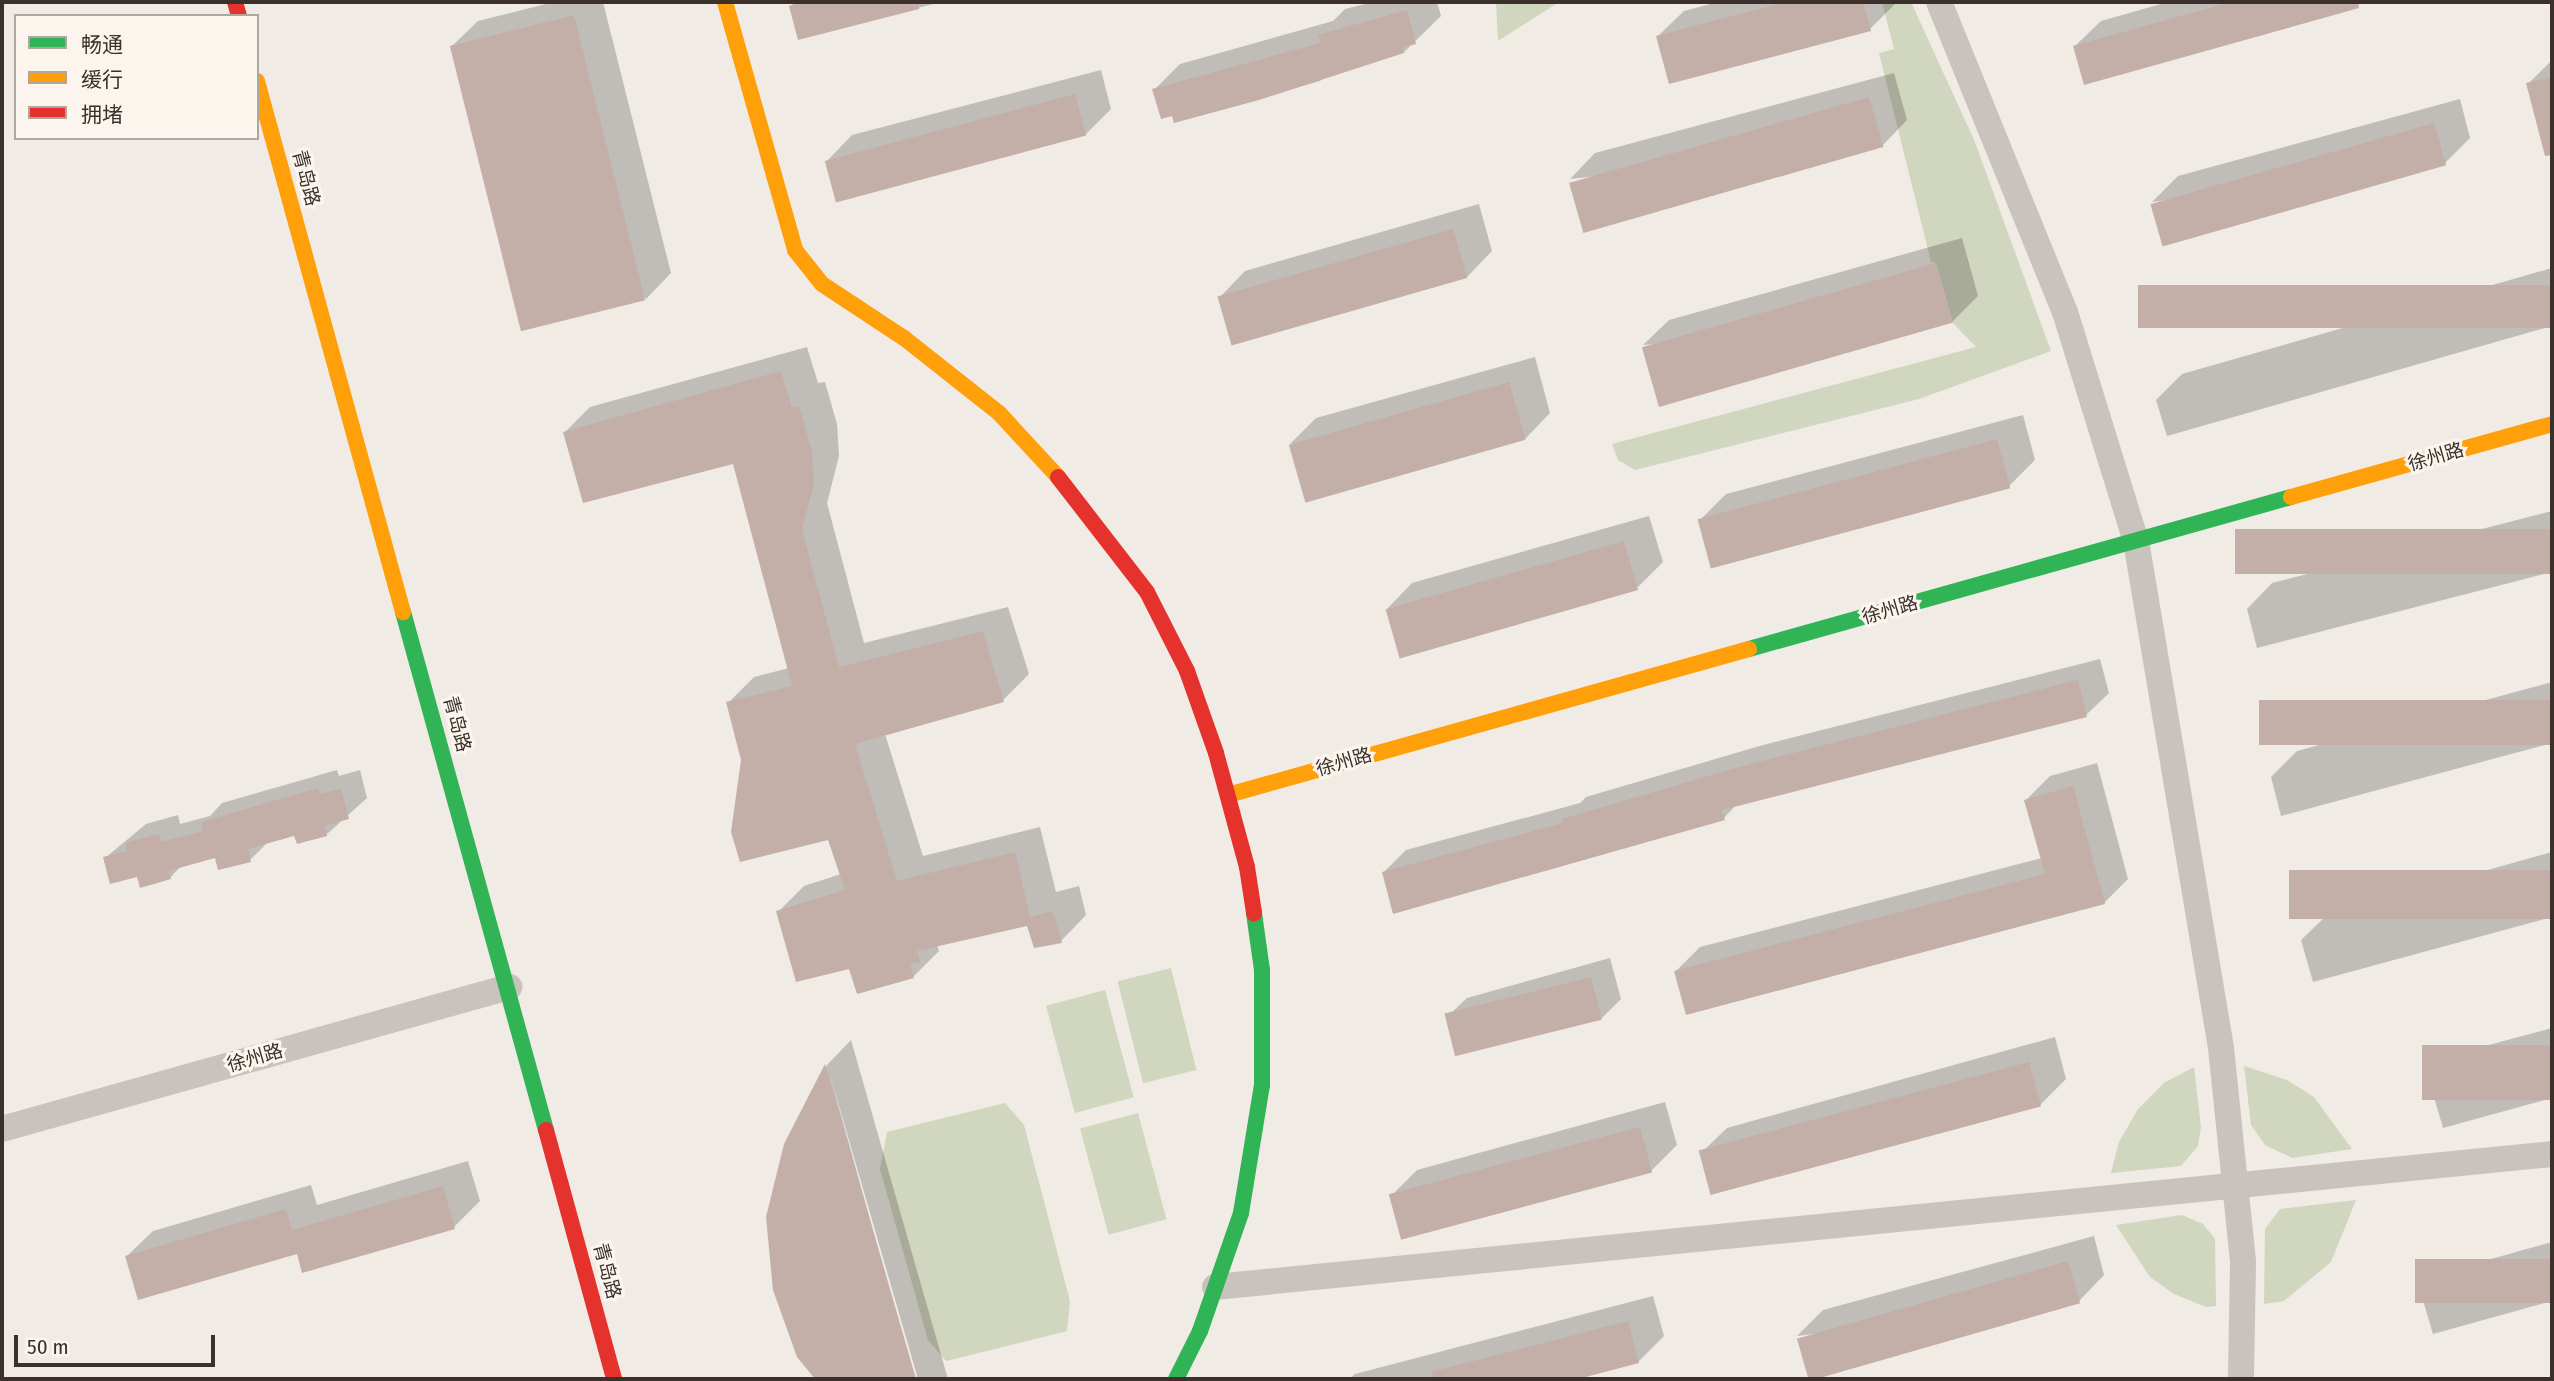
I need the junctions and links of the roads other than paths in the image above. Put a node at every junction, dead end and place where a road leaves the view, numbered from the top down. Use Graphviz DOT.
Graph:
graph roads {
  1 [pos="725,2"];
  2 [pos="1939,2"];
  3 [pos="259,88"];
  4 [pos="2552,424"];
  5 [pos="2136,541"];
  6 [pos="1228,795"];
  7 [pos="509,987"];
  8 [pos="2,1129"];
  9 [pos="2552,1154"];
  10 [pos="2235,1185"];
  11 [pos="1215,1287"];
  12 [pos="614,1379"];
  13 [pos="1176,1379"];
  14 [pos="2241,1379"];
  1 -- 6 [label="street"];
  2 -- 5 [label="street"];
  3 -- 7 [label="street, 青岛路"];
  4 -- 5 [label="street, 徐州路"];
  5 -- 6 [label="street, 徐州路"];
  5 -- 10 [label="street"];
  6 -- 11 [label="street"];
  7 -- 8 [label="street, 徐州路"];
  7 -- 12 [label="street, 青岛路"];
  9 -- 10 [label="street"];
  10 -- 11 [label="street"];
  10 -- 14 [label="street"];
  11 -- 13 [label="street"];
}
